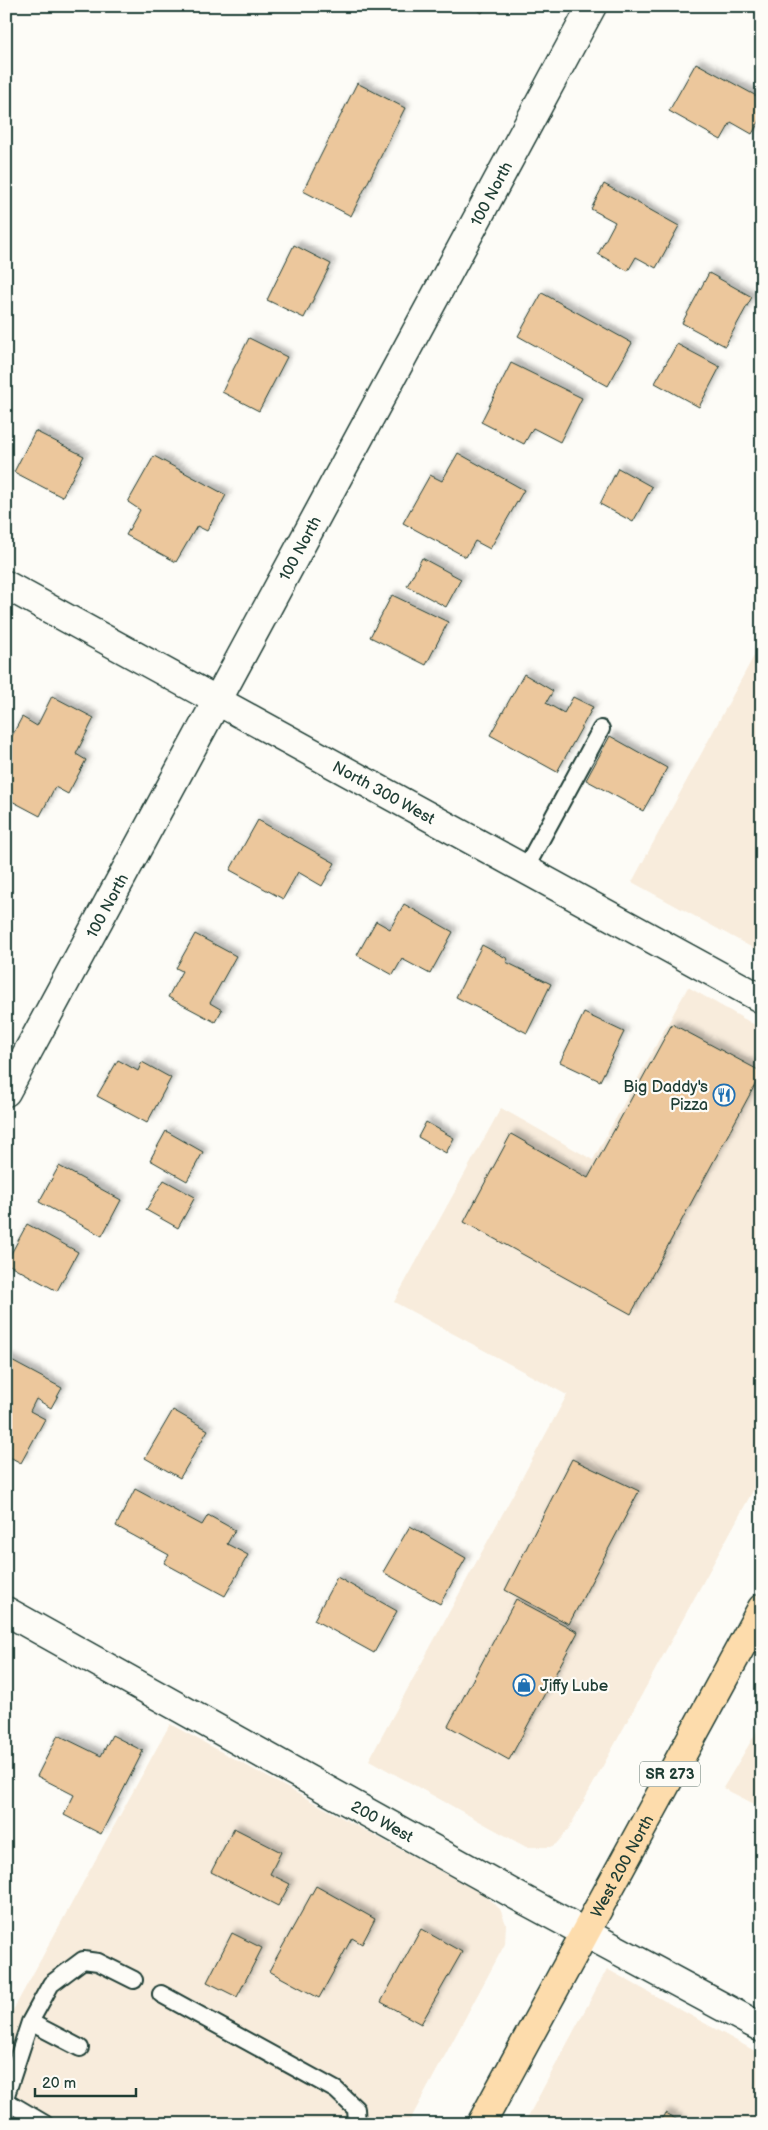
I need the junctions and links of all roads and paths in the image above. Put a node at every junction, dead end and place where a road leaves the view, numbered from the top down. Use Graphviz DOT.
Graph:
graph roads {
  1 [pos="592,6"];
  2 [pos="6,585"];
  3 [pos="218,702"];
  4 [pos="601,728"];
  5 [pos="525,869"];
  6 [pos="762,999"];
  7 [pos="6,1092"];
  8 [pos="762,1608"];
  9 [pos="6,1611"];
  10 [pos="584,1932"];
  11 [pos="134,1980"];
  12 [pos="161,1994"];
  13 [pos="30,2022"];
  14 [pos="762,2028"];
  15 [pos="80,2048"];
  16 [pos="6,2094"];
  17 [pos="6,2101"];
  18 [pos="45,2124"];
  19 [pos="357,2124"];
  20 [pos="480,2124"];
  1 -- 3 [label="street, 100 North"];
  2 -- 3 [label="street, North 300 West"];
  3 -- 5 [label="street, North 300 West"];
  3 -- 7 [label="street, 100 North"];
  4 -- 5 [label="lane"];
  5 -- 6 [label="street, North 300 West"];
  8 -- 10 [label="main road, West 200 North / SR 273"];
  9 -- 10 [label="street, 200 West"];
  10 -- 14 [label="street, 200 West"];
  10 -- 20 [label="main road, West 200 North / SR 273"];
  11 -- 13 [label="lane"];
  12 -- 19 [label="lane"];
  13 -- 15 [label="lane"];
  13 -- 16 [label="lane"];
  17 -- 18 [label="lane"];
}
